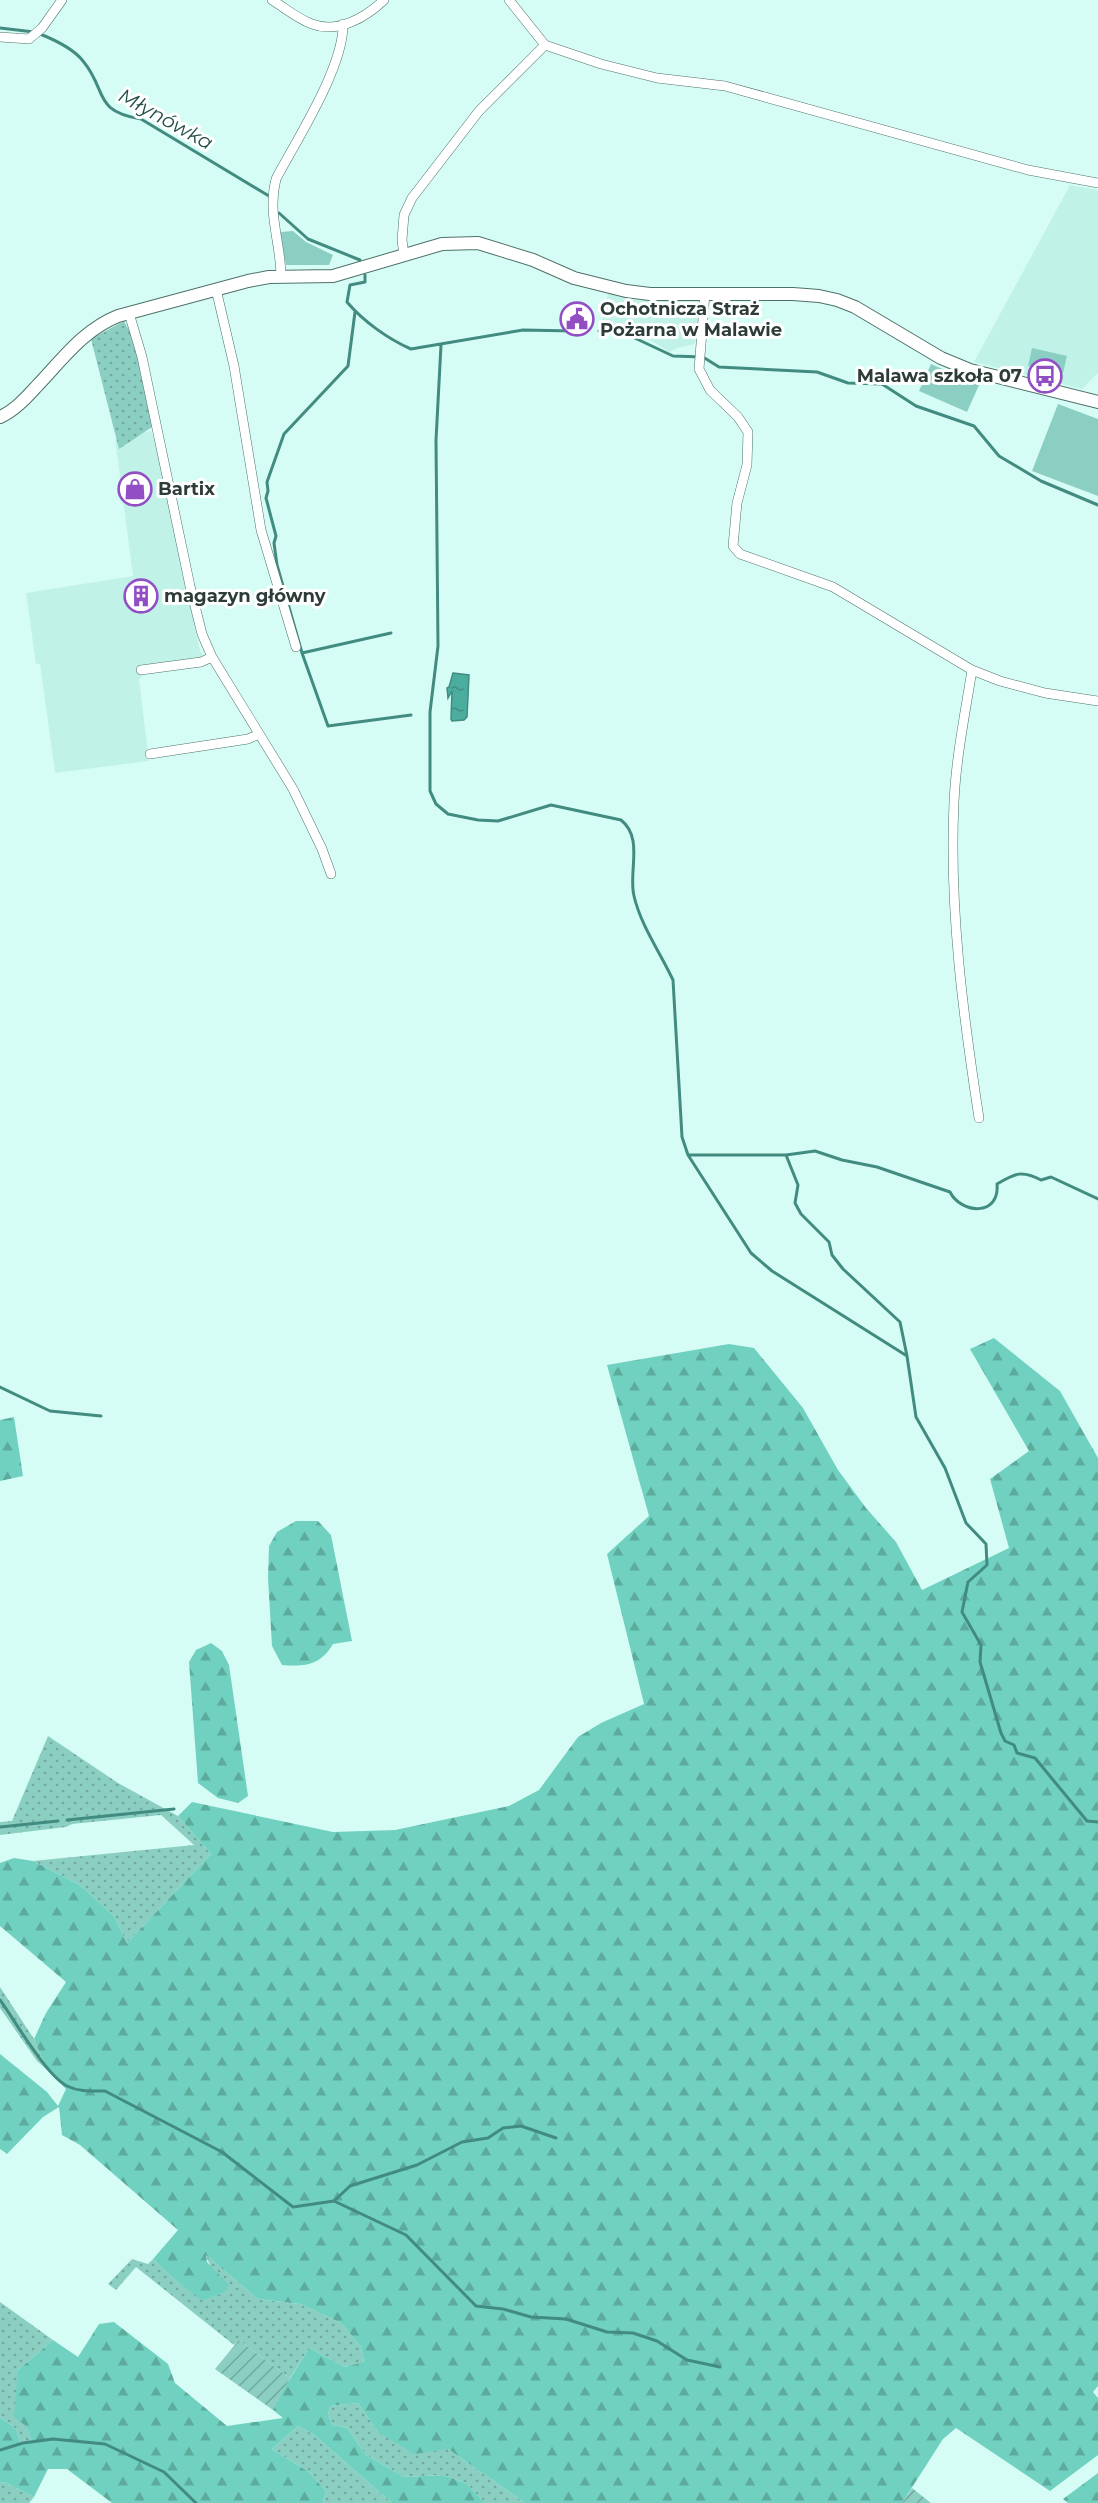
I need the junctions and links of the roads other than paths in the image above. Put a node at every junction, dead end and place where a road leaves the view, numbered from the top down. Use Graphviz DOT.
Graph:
graph roads {
  1 [pos="62,0"];
  2 [pos="272,0"];
  3 [pos="384,0"];
  4 [pos="509,0"];
  5 [pos="343,24"];
  6 [pos="0,37"];
  7 [pos="545,45"];
  8 [pos="1098,183"];
  9 [pos="404,255"];
  10 [pos="281,277"];
  11 [pos="216,289"];
  12 [pos="705,293"];
  13 [pos="129,313"];
  14 [pos="1098,388"];
  15 [pos="1093,401"];
  16 [pos="0,417"];
  17 [pos="296,647"];
  18 [pos="212,657"];
  19 [pos="141,670"];
  20 [pos="972,670"];
  21 [pos="1098,701"];
  22 [pos="260,734"];
  23 [pos="150,754"];
  24 [pos="331,874"];
  25 [pos="979,1118"];
  1 -- 6 [label="street"];
  2 -- 5 [label="street"];
  3 -- 5 [label="street"];
  4 -- 7 [label="street"];
  5 -- 10 [label="street"];
  7 -- 8 [label="street"];
  7 -- 9 [label="street"];
  9 -- 10 [label="street"];
  9 -- 12 [label="street"];
  10 -- 11 [label="street"];
  11 -- 13 [label="street"];
  11 -- 17 [label="street"];
  12 -- 15 [label="street"];
  12 -- 20 [label="street"];
  13 -- 16 [label="street"];
  13 -- 18 [label="street"];
  14 -- 15 [label="street"];
  18 -- 19 [label="street"];
  18 -- 22 [label="street"];
  20 -- 21 [label="street"];
  20 -- 25 [label="street"];
  22 -- 23 [label="street"];
  22 -- 24 [label="street"];
}
